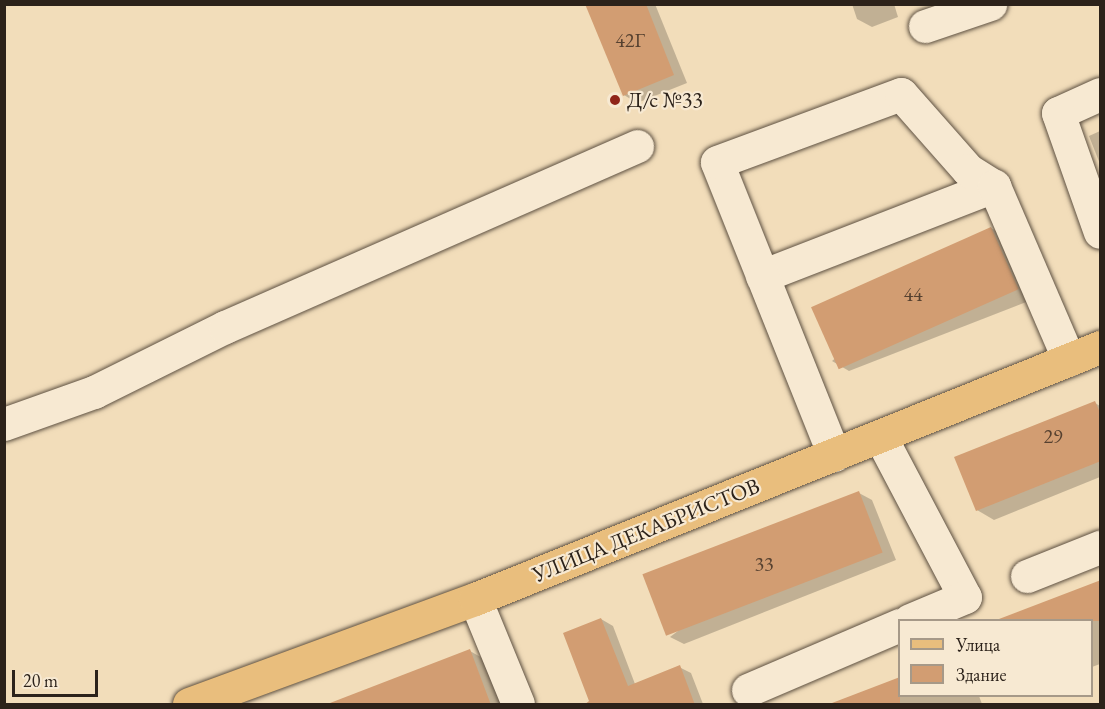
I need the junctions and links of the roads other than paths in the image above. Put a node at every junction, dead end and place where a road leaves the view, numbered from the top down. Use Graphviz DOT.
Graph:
graph roads {
  1 [pos="990,4"];
  2 [pos="925,26"];
  3 [pos="1101,94"];
  4 [pos="637,147"];
  5 [pos="994,186"];
  6 [pos="1101,232"];
  7 [pos="762,276"];
  8 [pos="1101,347"];
  9 [pos="1069,360"];
  10 [pos="4,424"];
  11 [pos="880,436"];
  12 [pos="834,455"];
  13 [pos="1101,547"];
  14 [pos="1027,576"];
  15 [pos="475,599"];
  16 [pos="915,619"];
  17 [pos="898,626"];
  18 [pos="748,690"];
  19 [pos="189,705"];
  20 [pos="518,705"];
  1 -- 2 [label="street"];
  3 -- 6 [label="street"];
  4 -- 10 [label="street"];
  5 -- 7 [label="street"];
  5 -- 7 [label="street"];
  5 -- 9 [label="street"];
  7 -- 12 [label="street"];
  8 -- 9 [label="main road, УЛИЦА ДЕКАБРИСТОВ"];
  9 -- 11 [label="main road, УЛИЦА ДЕКАБРИСТОВ"];
  11 -- 12 [label="main road, УЛИЦА ДЕКАБРИСТОВ"];
  11 -- 16 [label="street"];
  12 -- 15 [label="main road, УЛИЦА ДЕКАБРИСТОВ"];
  13 -- 14 [label="street"];
  15 -- 19 [label="main road, УЛИЦА ДЕКАБРИСТОВ"];
  15 -- 20 [label="street"];
  17 -- 18 [label="street"];
}
